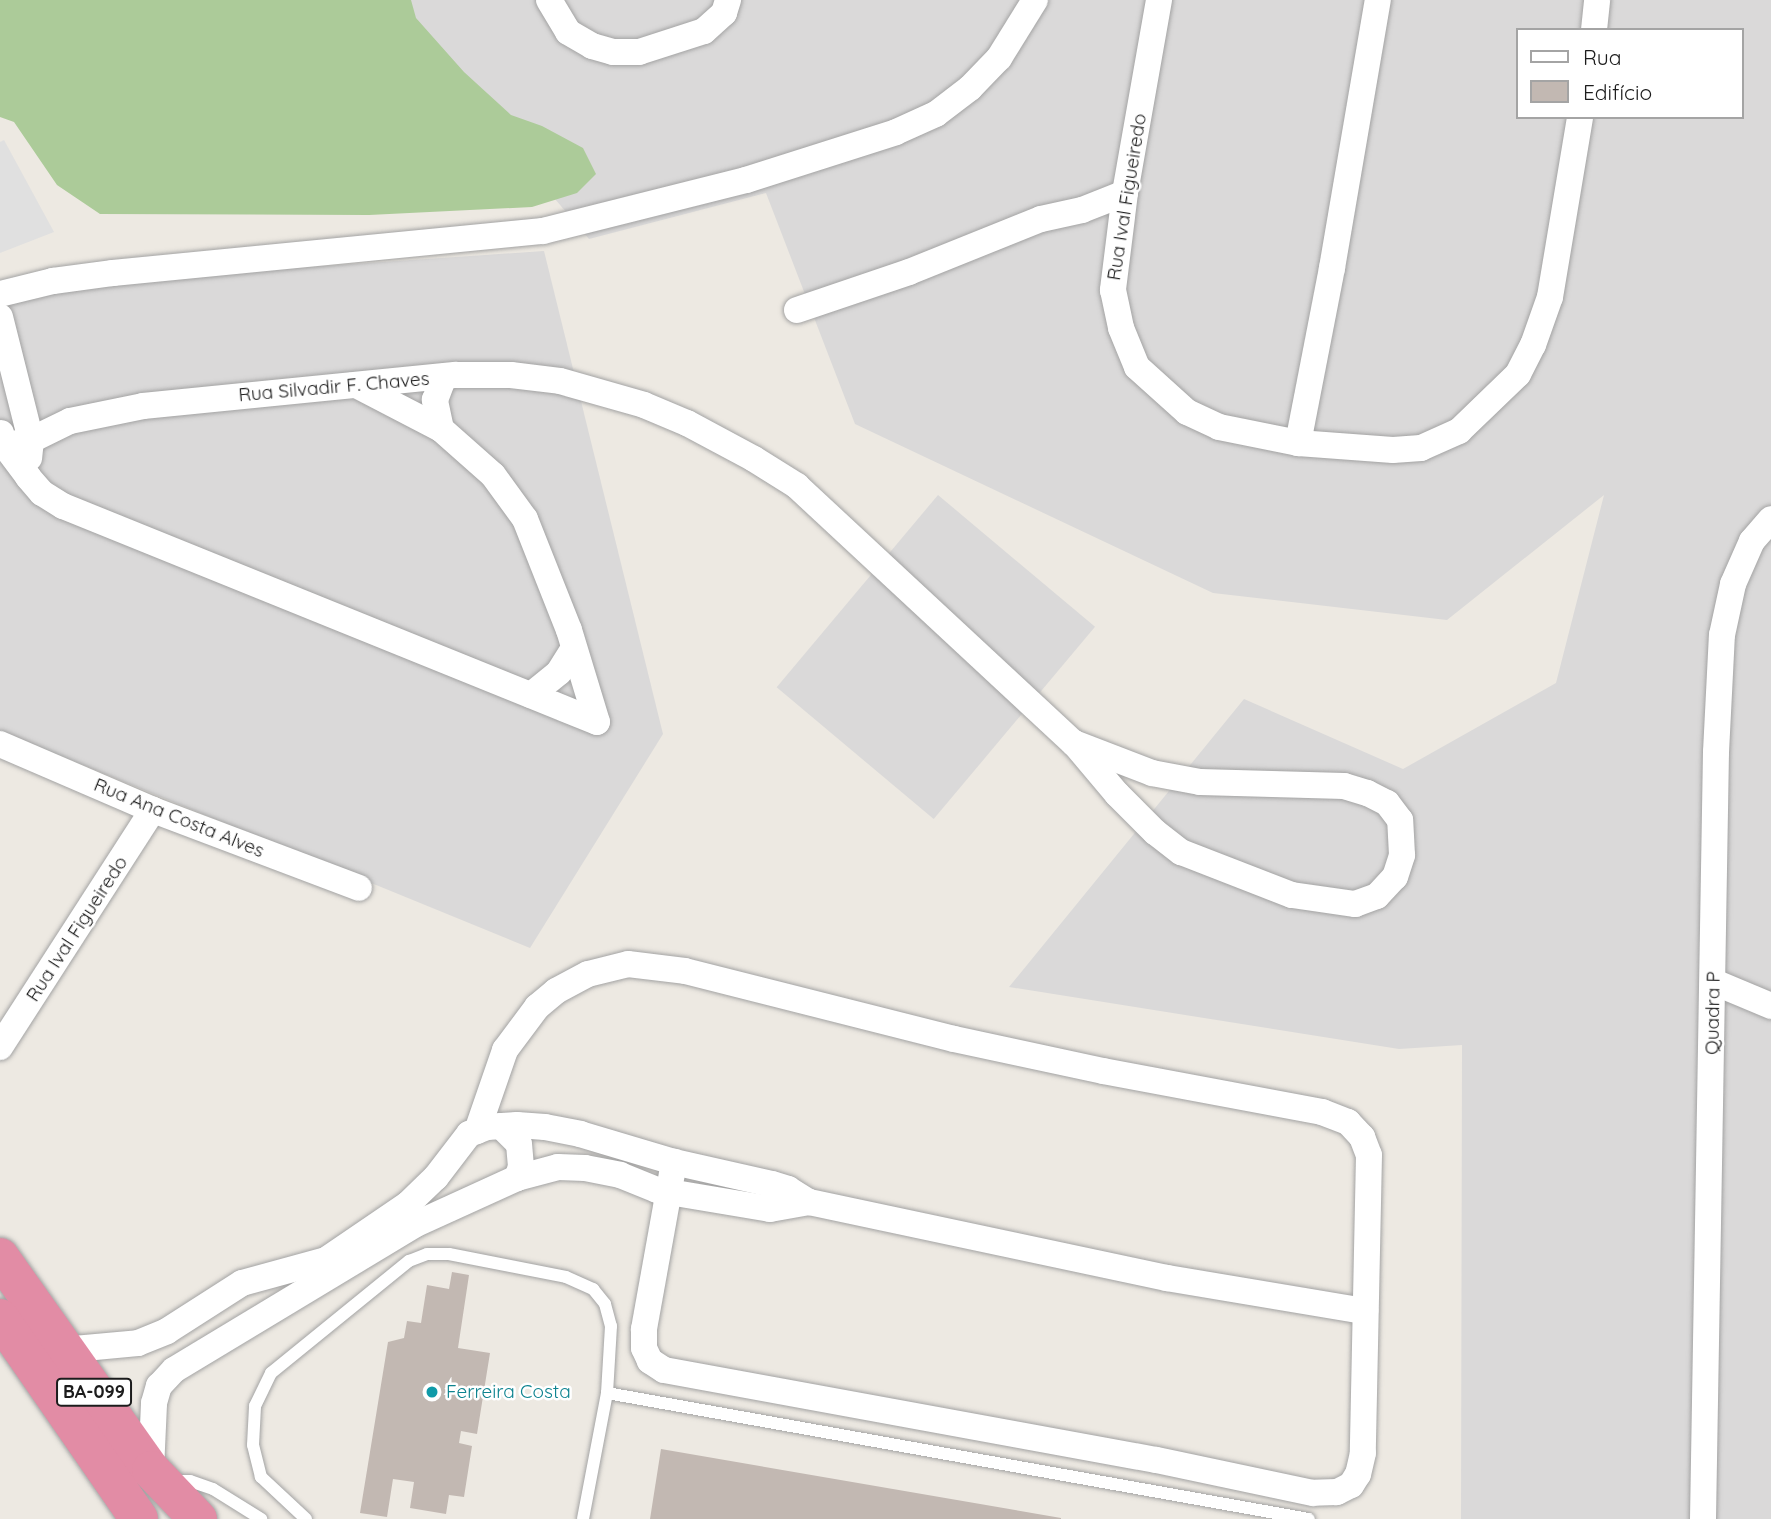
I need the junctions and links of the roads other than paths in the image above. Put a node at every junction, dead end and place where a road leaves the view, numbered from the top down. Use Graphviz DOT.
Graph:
graph roads {
  1 [pos="549,0"];
  2 [pos="728,0"];
  3 [pos="1159,0"];
  4 [pos="1378,0"];
  5 [pos="1597,0"];
  6 [pos="1031,1"];
  7 [pos="1594,28"];
  8 [pos="1580,119"];
  9 [pos="1125,193"];
  10 [pos="1082,210"];
  11 [pos="1121,225"];
  12 [pos="0,293"];
  13 [pos="797,310"];
  14 [pos="0,317"];
  15 [pos="444,377"];
  16 [pos="360,387"];
  17 [pos="12,416"];
  18 [pos="70,421"];
  19 [pos="441,429"];
  20 [pos="2,437"];
  21 [pos="31,440"];
  22 [pos="1298,443"];
  23 [pos="28,477"];
  24 [pos="1771,519"];
  25 [pos="575,648"];
  26 [pos="531,695"];
  27 [pos="0,744"];
  28 [pos="1074,744"];
  29 [pos="1158,774"];
  30 [pos="153,810"];
  31 [pos="1136,813"];
  32 [pos="359,888"];
  33 [pos="1714,982"];
  34 [pos="1771,1006"];
  35 [pos="0,1046"];
  36 [pos="489,1129"];
  37 [pos="674,1162"];
  38 [pos="517,1178"];
  39 [pos="433,1180"];
  40 [pos="668,1192"];
  41 [pos="809,1202"];
  42 [pos="451,1208"];
  43 [pos="0,1257"];
  44 [pos="196,1311"];
  45 [pos="1364,1311"];
  46 [pos="0,1318"];
  47 [pos="217,1344"];
  48 [pos="63,1350"];
  49 [pos="607,1393"];
  50 [pos="156,1476"];
  51 [pos="139,1519"];
  52 [pos="198,1519"];
  53 [pos="261,1519"];
  54 [pos="306,1519"];
  55 [pos="583,1519"];
  56 [pos="1308,1519"];
  57 [pos="1703,1519"];
  1 -- 2 [label="street"];
  3 -- 9 [label="street, Rua Ival Figueiredo"];
  4 -- 22 [label="street"];
  5 -- 7 [label="street"];
  6 -- 12 [label="street"];
  8 -- 22 [label="street, Rua Ival Figueiredo"];
  9 -- 10 [label="street"];
  9 -- 11 [label="street, Rua Ival Figueiredo"];
  10 -- 11 [label="street"];
  10 -- 13 [label="street"];
  11 -- 22 [label="street, Rua Ival Figueiredo"];
  14 -- 17 [label="street"];
  15 -- 16 [label="street, Rua Silvadir F. Chaves"];
  15 -- 19 [label="street"];
  15 -- 28 [label="street, Rua Silvadir F. Chaves"];
  16 -- 18 [label="street, Rua Silvadir F. Chaves"];
  16 -- 19 [label="street"];
  17 -- 18 [label="street, Rua Silvadir F. Chaves"];
  17 -- 21 [label="street"];
  18 -- 21 [label="street, Rua Silvadir F. Chaves"];
  19 -- 25 [label="street"];
  20 -- 21 [label="street, Rua Silvadir F. Chaves"];
  20 -- 23 [label="street"];
  21 -- 23 [label="street"];
  23 -- 26 [label="street"];
  24 -- 33 [label="street, Quadra P"];
  25 -- 26 [label="street"];
  25 -- 26 [label="street"];
  27 -- 30 [label="street, Rua Ana Costa Alves"];
  28 -- 29 [label="street"];
  28 -- 31 [label="street"];
  29 -- 31 [label="street"];
  29 -- 31 [label="street"];
  30 -- 32 [label="street, Rua Ana Costa Alves"];
  30 -- 35 [label="street, Rua Ival Figueiredo"];
  33 -- 34 [label="street"];
  33 -- 57 [label="street, Quadra P"];
  36 -- 37 [label="street"];
  36 -- 38 [label="street"];
  36 -- 39 [label="street"];
  36 -- 45 [label="street"];
  37 -- 40 [label="street"];
  37 -- 41 [label="street"];
  38 -- 40 [label="street"];
  38 -- 42 [label="street"];
  39 -- 42 [label="street"];
  39 -- 44 [label="street"];
  40 -- 41 [label="street"];
  40 -- 45 [label="street"];
  41 -- 45 [label="street"];
  42 -- 47 [label="street"];
  43 -- 48 [label="highway, BA-099"];
  44 -- 47 [label="street"];
  44 -- 48 [label="street"];
  46 -- 51 [label="highway, BA-099"];
  47 -- 50 [label="street"];
  48 -- 50 [label="highway, BA-099"];
  49 -- 54 [label="lane"];
  49 -- 55 [label="lane"];
  49 -- 56 [label="lane"];
  50 -- 52 [label="highway, BA-099"];
  50 -- 53 [label="lane"];
}
